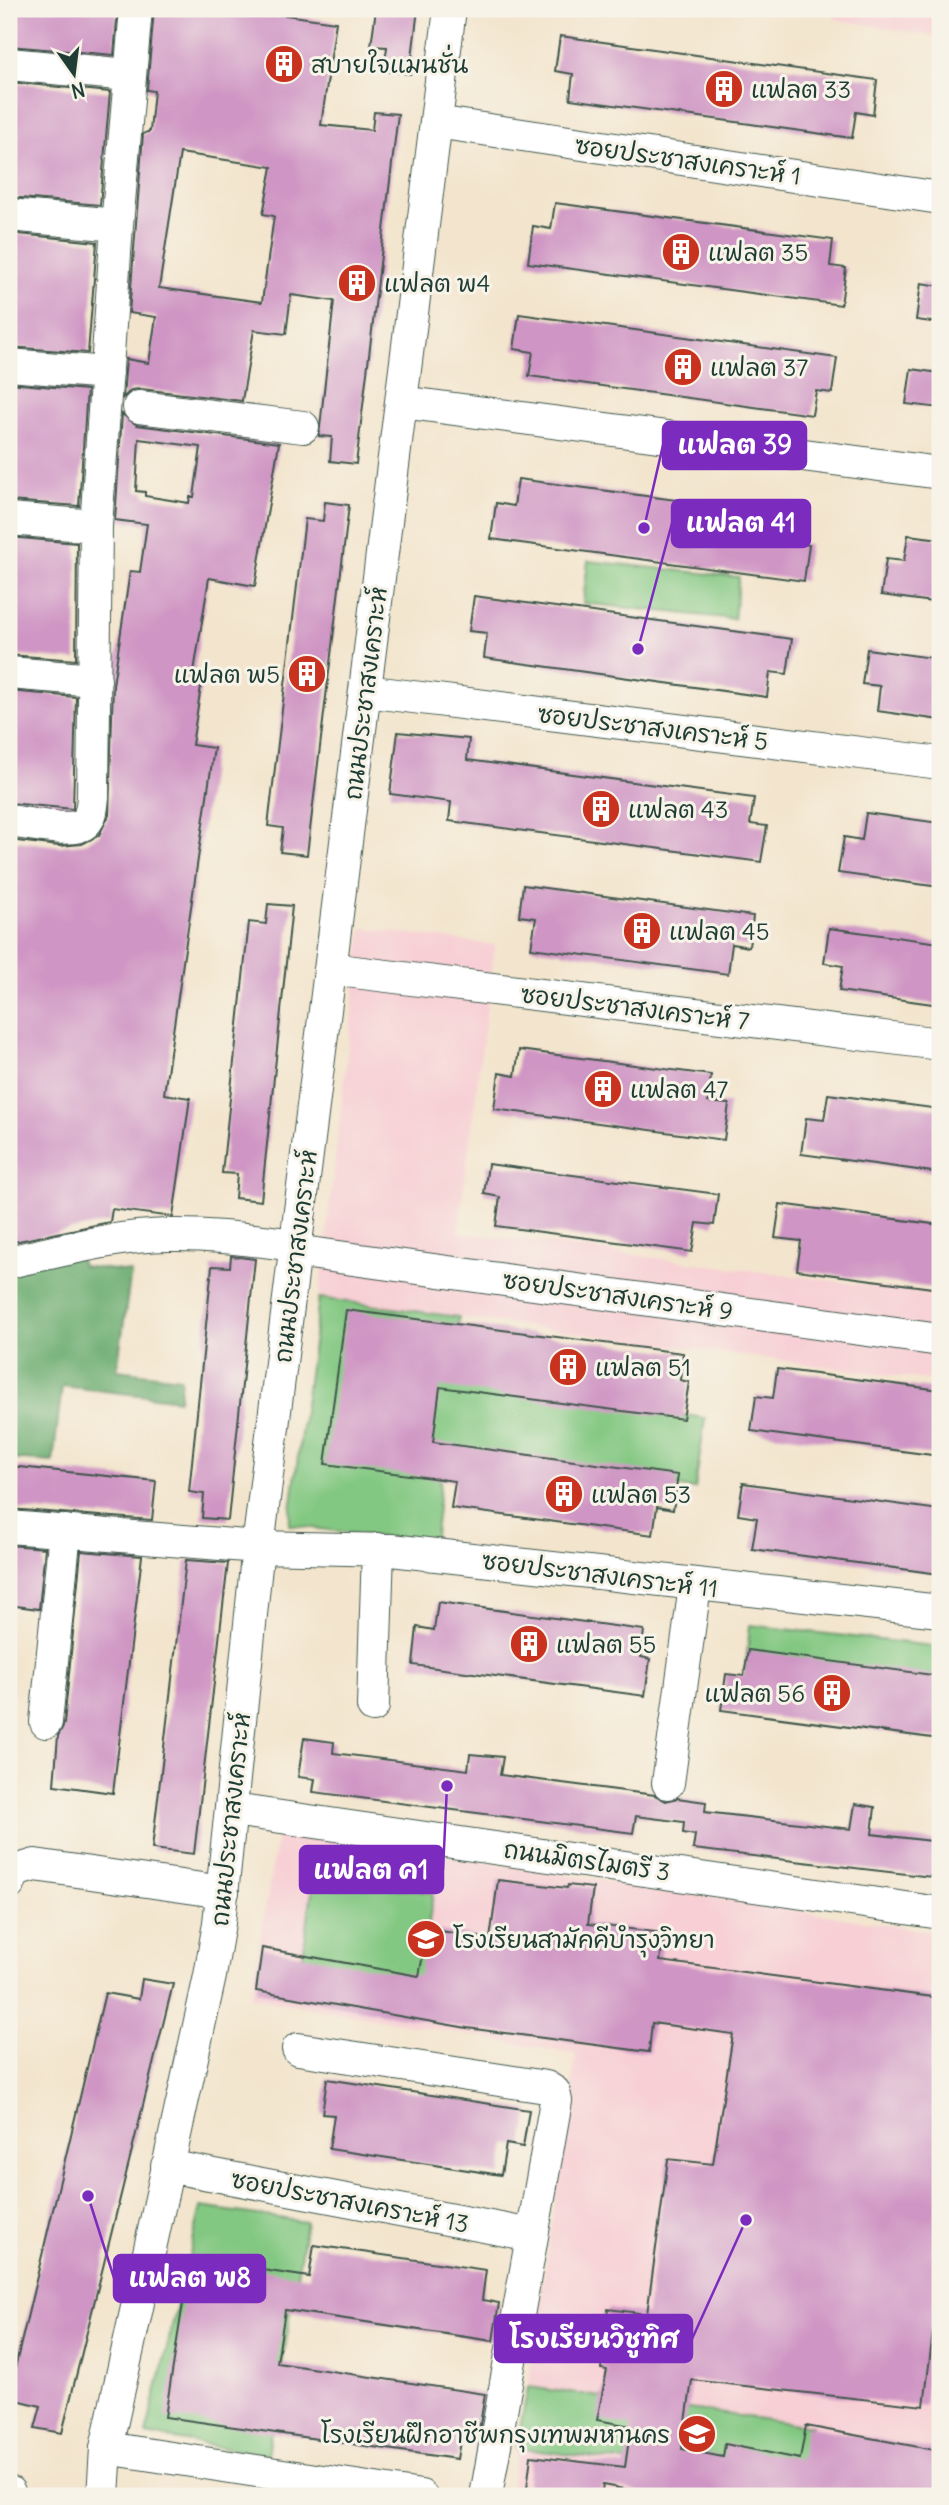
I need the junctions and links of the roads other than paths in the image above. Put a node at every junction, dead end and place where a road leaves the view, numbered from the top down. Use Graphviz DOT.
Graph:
graph roads {
  1 [pos="136,9"];
  2 [pos="450,9"];
  3 [pos="9,64"];
  4 [pos="129,75"];
  5 [pos="436,122"];
  6 [pos="940,198"];
  7 [pos="9,215"];
  8 [pos="117,225"];
  9 [pos="9,365"];
  10 [pos="107,373"];
  11 [pos="401,402"];
  12 [pos="139,407"];
  13 [pos="303,427"];
  14 [pos="940,473"];
  15 [pos="9,519"];
  16 [pos="96,526"];
  17 [pos="9,673"];
  18 [pos="95,680"];
  19 [pos="365,691"];
  20 [pos="940,763"];
  21 [pos="9,821"];
  22 [pos="330,969"];
  23 [pos="940,1044"];
  24 [pos="296,1248"];
  25 [pos="9,1262"];
  26 [pos="940,1340"];
  27 [pos="9,1527"];
  28 [pos="65,1531"];
  29 [pos="258,1547"];
  30 [pos="378,1549"];
  31 [pos="695,1586"];
  32 [pos="940,1611"];
  33 [pos="373,1706"];
  34 [pos="46,1723"];
  35 [pos="668,1783"];
  36 [pos="233,1810"];
  37 [pos="9,1884"];
  38 [pos="223,1892"];
  39 [pos="940,1913"];
  40 [pos="298,2049"];
  41 [pos="167,2166"];
  42 [pos="532,2235"];
  43 [pos="106,2448"];
  44 [pos="103,2496"];
  45 [pos="421,2496"];
  46 [pos="486,2496"];
  1 -- 4 [label="street"];
  2 -- 5 [label="street, ถนนประชาสงเคราะห์"];
  3 -- 4 [label="street"];
  4 -- 8 [label="street"];
  5 -- 6 [label="street, ซอยประชาสงเคราะห์ 1"];
  5 -- 11 [label="street, ถนนประชาสงเคราะห์"];
  7 -- 8 [label="street"];
  8 -- 10 [label="street"];
  9 -- 10 [label="street"];
  10 -- 16 [label="street"];
  11 -- 14 [label="street"];
  11 -- 19 [label="street, ถนนประชาสงเคราะห์"];
  12 -- 13 [label="street"];
  15 -- 16 [label="street"];
  16 -- 18 [label="street"];
  17 -- 18 [label="street"];
  18 -- 21 [label="street"];
  19 -- 20 [label="street, ซอยประชาสงเคราะห์ 5"];
  19 -- 22 [label="street, ถนนประชาสงเคราะห์"];
  22 -- 23 [label="street, ซอยประชาสงเคราะห์ 7"];
  22 -- 24 [label="street, ถนนประชาสงเคราะห์"];
  24 -- 25 [label="street, ซอยประชาสงเคราะห์ 9"];
  24 -- 26 [label="street, ซอยประชาสงเคราะห์ 9"];
  24 -- 29 [label="street, ถนนประชาสงเคราะห์"];
  27 -- 28 [label="street, ซอยประชาสงเคราะห์ 11"];
  28 -- 29 [label="street, ซอยประชาสงเคราะห์ 11"];
  28 -- 34 [label="street"];
  29 -- 30 [label="street, ซอยประชาสงเคราะห์ 11"];
  29 -- 36 [label="street, ถนนประชาสงเคราะห์"];
  30 -- 31 [label="street, ซอยประชาสงเคราะห์ 11"];
  30 -- 33 [label="street"];
  31 -- 32 [label="street, ซอยประชาสงเคราะห์ 11"];
  31 -- 35 [label="street"];
  36 -- 38 [label="street, ถนนประชาสงเคราะห์"];
  36 -- 39 [label="street, ถนนมิตรไมตรี 3"];
  37 -- 38 [label="street"];
  38 -- 41 [label="street, ถนนประชาสงเคราะห์"];
  40 -- 42 [label="street"];
  41 -- 42 [label="street, ซอยประชาสงเคราะห์ 13"];
  41 -- 43 [label="street, ถนนประชาสงเคราะห์"];
  42 -- 46 [label="street"];
  43 -- 44 [label="street, ถนนประชาสงเคราะห์"];
  43 -- 45 [label="street"];
}
